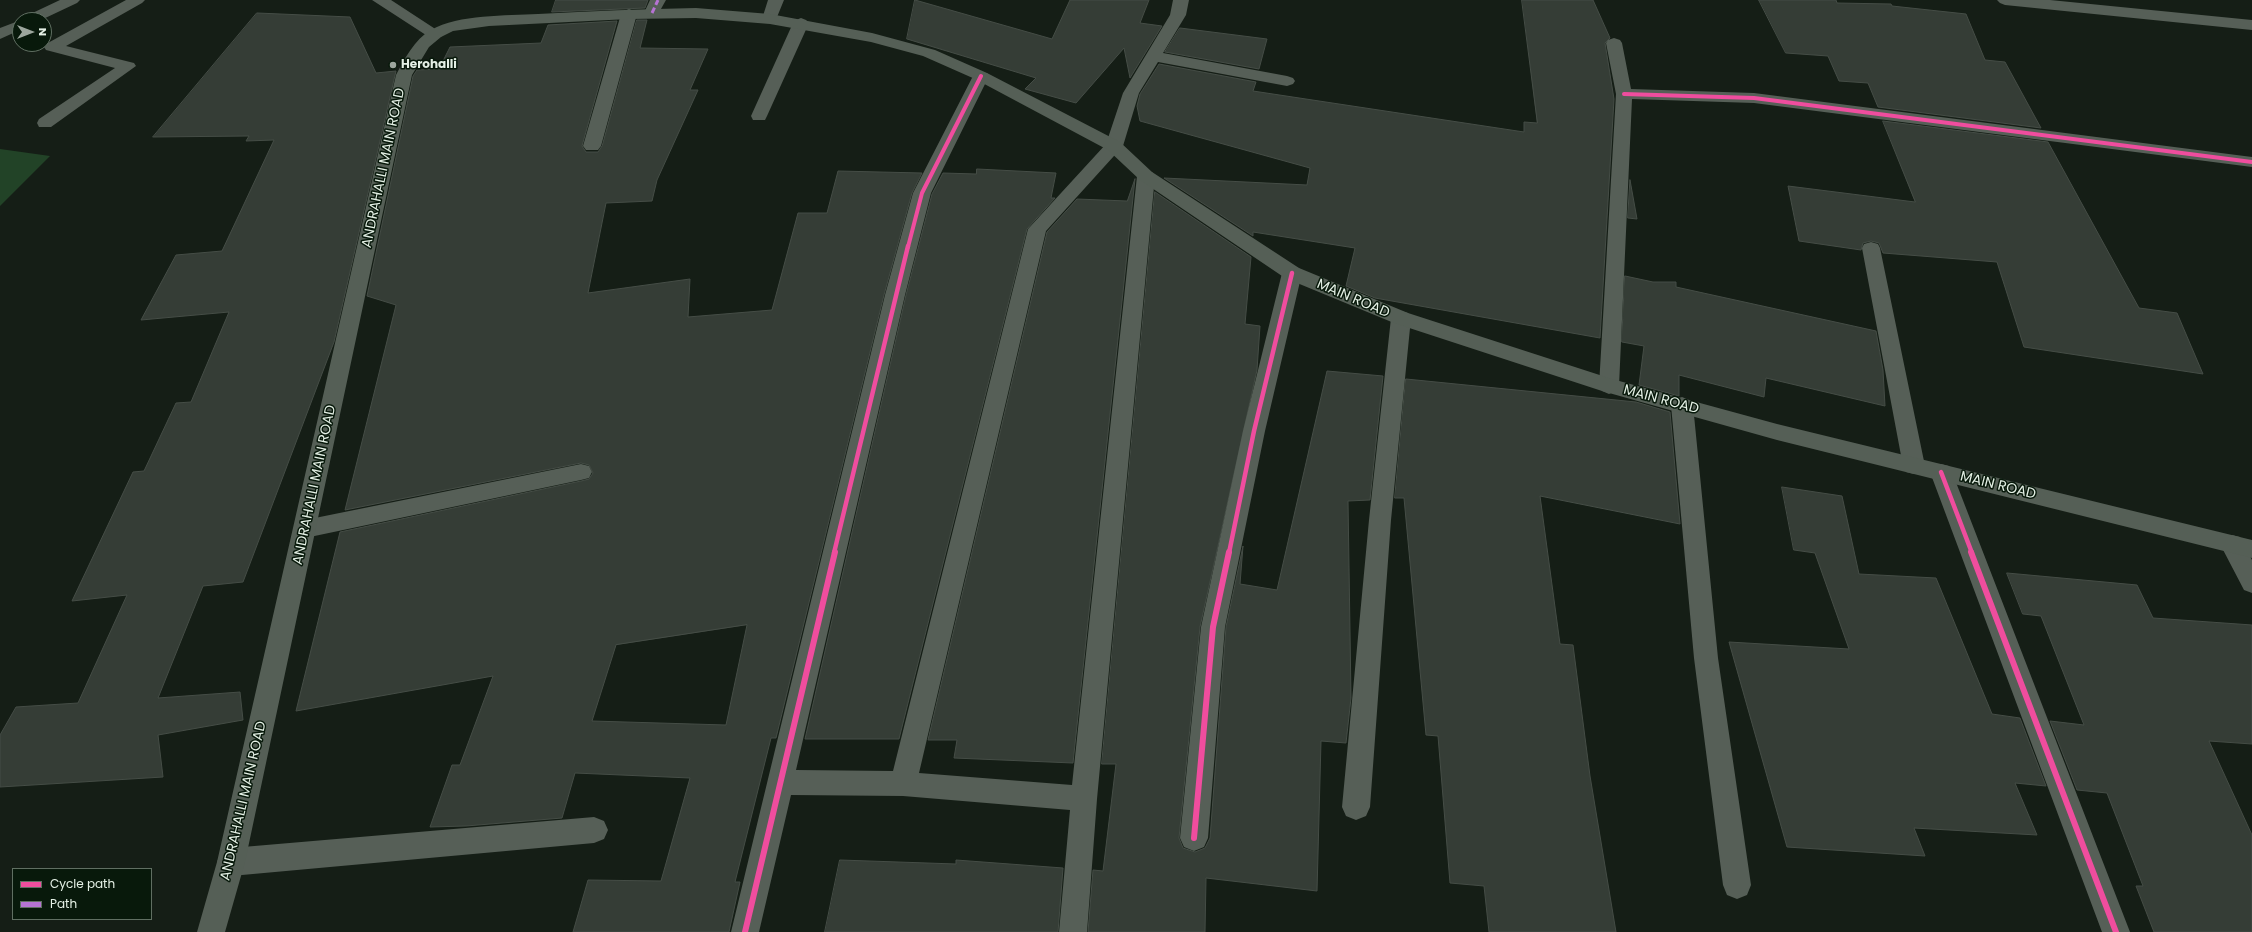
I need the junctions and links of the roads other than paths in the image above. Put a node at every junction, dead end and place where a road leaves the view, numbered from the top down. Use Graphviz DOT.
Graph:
graph roads {
  1 [pos="72,0"];
  2 [pos="137,0"];
  3 [pos="380,0"];
  4 [pos="776,0"];
  5 [pos="1181,0"];
  6 [pos="2005,0"];
  7 [pos="655,7"];
  8 [pos="47,12"];
  9 [pos="629,14"];
  10 [pos="770,19"];
  11 [pos="801,24"];
  12 [pos="2252,25"];
  13 [pos="12,28"];
  14 [pos="0,34"];
  15 [pos="435,34"];
  16 [pos="1614,42"];
  17 [pos="1154,56"];
  18 [pos="981,76"];
  19 [pos="1288,81"];
  20 [pos="1624,94"];
  21 [pos="759,116"];
  22 [pos="45,123"];
  23 [pos="592,146"];
  24 [pos="1114,146"];
  25 [pos="2252,162"];
  26 [pos="1146,176"];
  27 [pos="1871,248"];
  28 [pos="1292,273"];
  29 [pos="1401,318"];
  30 [pos="1609,386"];
  31 [pos="1682,405"];
  32 [pos="1914,466"];
  33 [pos="581,472"];
  34 [pos="1940,472"];
  35 [pos="305,529"];
  36 [pos="2242,547"];
  37 [pos="2252,583"];
  38 [pos="781,782"];
  39 [pos="903,784"];
  40 [pos="1084,799"];
  41 [pos="1356,807"];
  42 [pos="594,830"];
  43 [pos="1194,838"];
  44 [pos="231,862"];
  45 [pos="1737,884"];
  46 [pos="211,932"];
  47 [pos="745,932"];
  48 [pos="1073,932"];
  49 [pos="2116,932"];
  1 -- 8 [label="street"];
  2 -- 22 [label="street"];
  3 -- 15 [label="street"];
  4 -- 10 [label="street"];
  5 -- 17 [label="street"];
  6 -- 12 [label="street"];
  7 -- 9 [label="main road, ANDRAHALLI MAIN ROAD"];
  7 -- 10 [label="main road, ANDRAHALLI MAIN ROAD"];
  9 -- 15 [label="main road, ANDRAHALLI MAIN ROAD"];
  9 -- 23 [label="street"];
  10 -- 11 [label="main road, ANDRAHALLI MAIN ROAD"];
  11 -- 18 [label="main road, ANDRAHALLI MAIN ROAD"];
  11 -- 21 [label="street"];
  13 -- 14 [label="street"];
  15 -- 35 [label="main road, ANDRAHALLI MAIN ROAD"];
  16 -- 20 [label="street"];
  17 -- 19 [label="street"];
  17 -- 24 [label="street"];
  18 -- 24 [label="main road, ANDRAHALLI MAIN ROAD"];
  18 -- 38 [label="street"];
  20 -- 25 [label="street"];
  20 -- 30 [label="street"];
  24 -- 26 [label="main road, MAIN ROAD"];
  24 -- 39 [label="street"];
  26 -- 28 [label="main road, MAIN ROAD"];
  26 -- 40 [label="street"];
  27 -- 32 [label="street"];
  28 -- 29 [label="main road, MAIN ROAD"];
  28 -- 43 [label="street"];
  29 -- 30 [label="main road, MAIN ROAD"];
  29 -- 41 [label="street"];
  30 -- 31 [label="main road, MAIN ROAD"];
  31 -- 32 [label="main road, MAIN ROAD"];
  31 -- 45 [label="street"];
  32 -- 34 [label="main road, MAIN ROAD"];
  33 -- 35 [label="street"];
  34 -- 36 [label="main road, MAIN ROAD"];
  34 -- 49 [label="street"];
  35 -- 44 [label="main road, ANDRAHALLI MAIN ROAD"];
  36 -- 37 [label="street"];
  38 -- 39 [label="street"];
  38 -- 47 [label="street"];
  39 -- 40 [label="street"];
  40 -- 48 [label="street"];
  42 -- 44 [label="street"];
  44 -- 46 [label="main road, ANDRAHALLI MAIN ROAD"];
}
